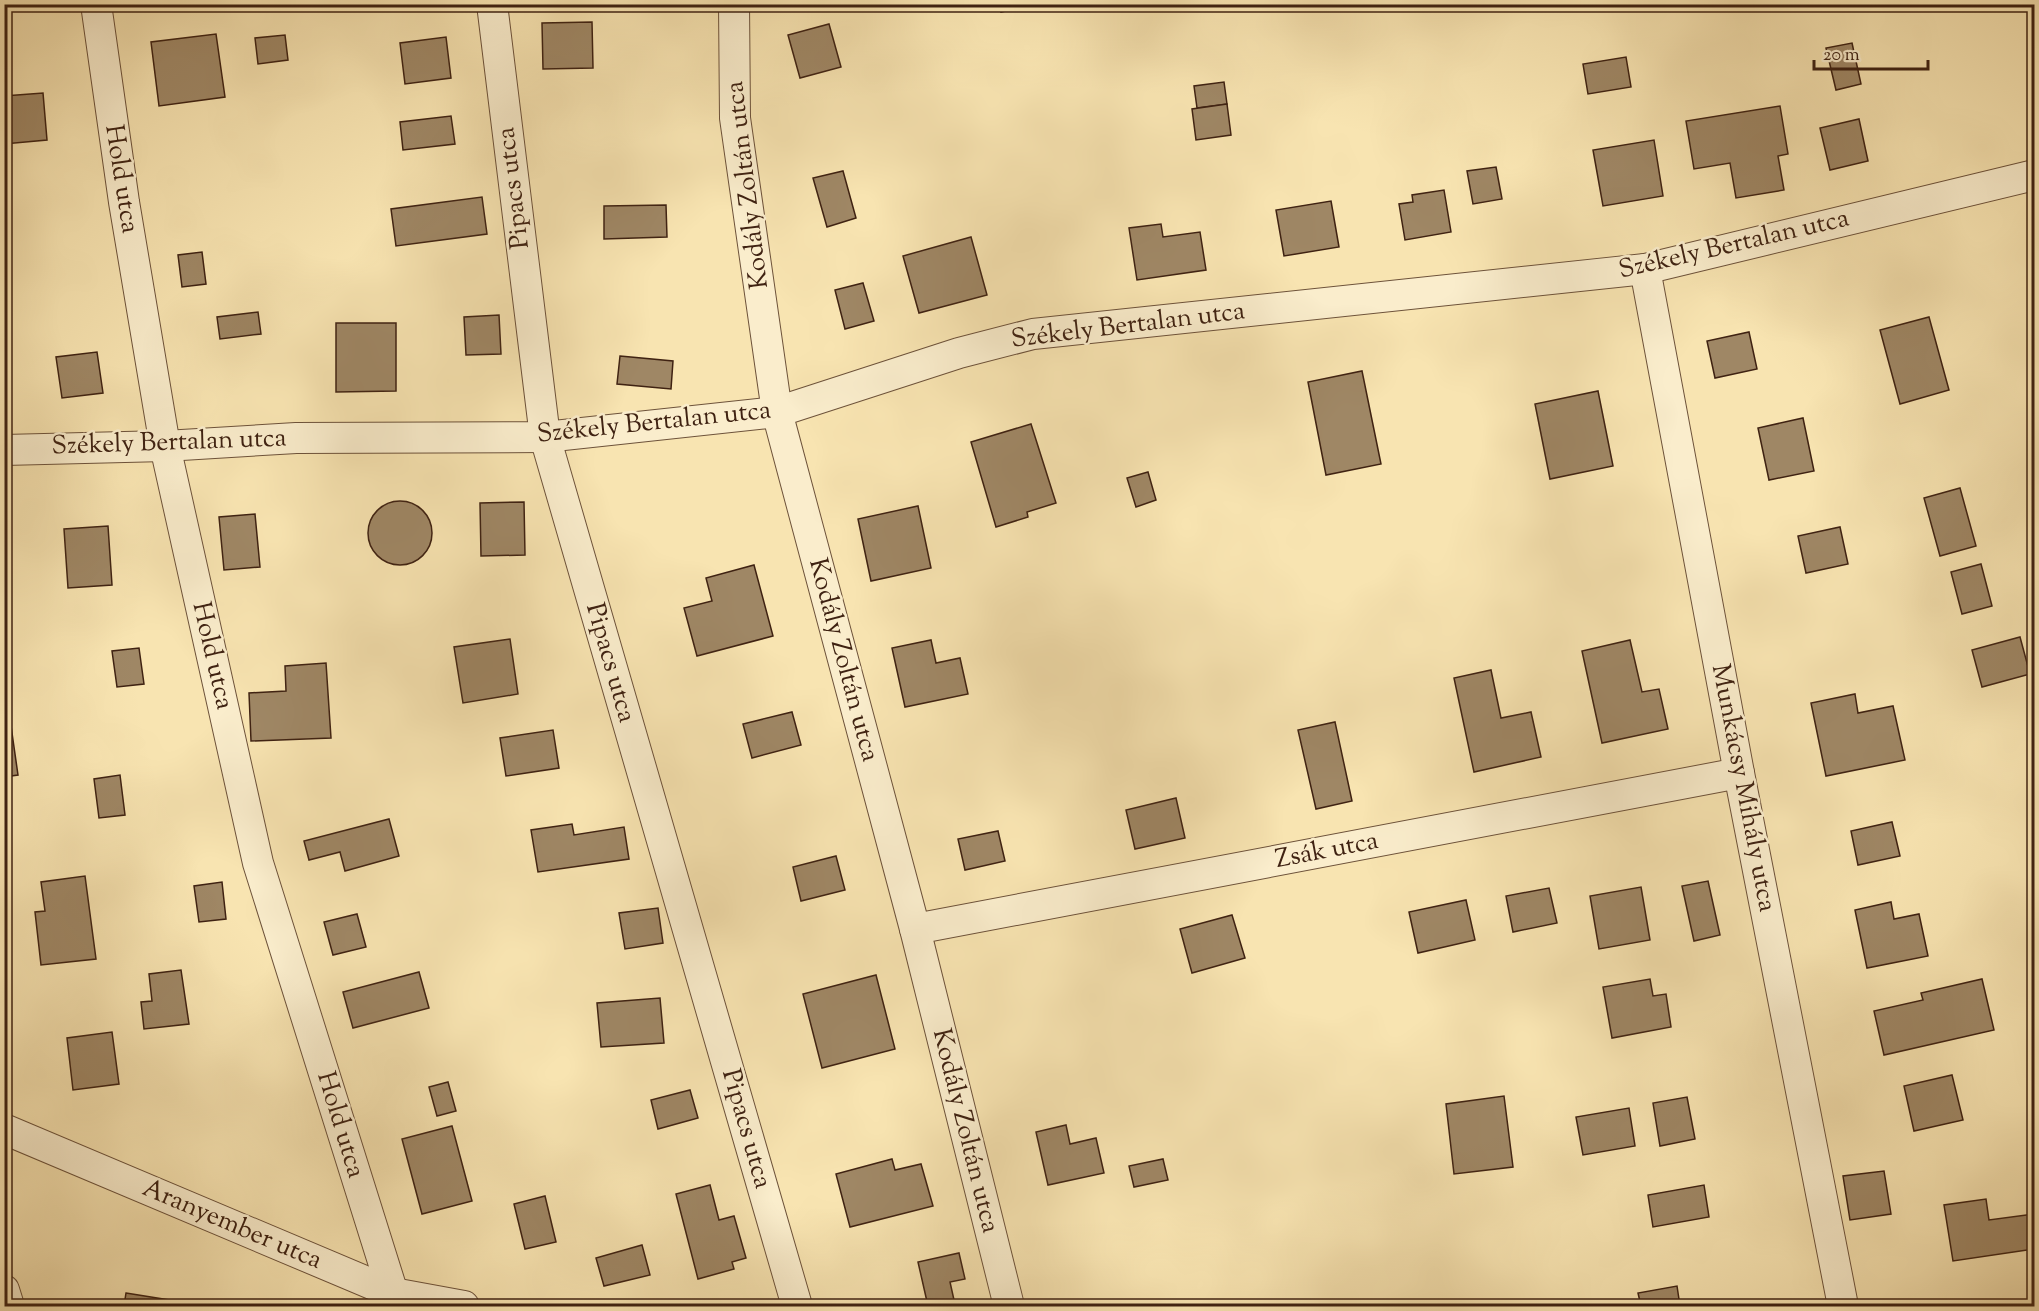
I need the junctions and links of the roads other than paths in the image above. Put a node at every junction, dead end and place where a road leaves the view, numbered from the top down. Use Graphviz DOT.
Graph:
graph roads {
  1 [pos="96,4"];
  2 [pos="492,4"];
  3 [pos="734,4"];
  4 [pos="2034,175"];
  5 [pos="1645,269"];
  6 [pos="777,412"];
  7 [pos="545,437"];
  8 [pos="165,446"];
  9 [pos="4,450"];
  10 [pos="1740,773"];
  11 [pos="915,929"];
  12 [pos="4,1129"];
  13 [pos="4,1290"];
  14 [pos="395,1300"];
  15 [pos="9,1306"];
  16 [pos="464,1306"];
  17 [pos="797,1306"];
  18 [pos="1009,1306"];
  19 [pos="1843,1306"];
  1 -- 8 [label="street, Hold utca"];
  2 -- 7 [label="street, Pipacs utca"];
  3 -- 6 [label="street, Kodály Zoltán utca"];
  4 -- 5 [label="street, Székely Bertalan utca"];
  5 -- 6 [label="street, Székely Bertalan utca"];
  5 -- 10 [label="street, Munkácsy Mihály utca"];
  6 -- 7 [label="street, Székely Bertalan utca"];
  6 -- 11 [label="street, Kodály Zoltán utca"];
  7 -- 8 [label="street, Székely Bertalan utca"];
  7 -- 17 [label="street, Pipacs utca"];
  8 -- 9 [label="street, Székely Bertalan utca"];
  8 -- 14 [label="street, Hold utca"];
  10 -- 11 [label="street, Zsák utca"];
  10 -- 19 [label="street, Munkácsy Mihály utca"];
  11 -- 18 [label="street, Kodály Zoltán utca"];
  12 -- 14 [label="street, Aranyember utca"];
  13 -- 15 [label="street"];
  14 -- 16 [label="street, Aranyember utca"];
}
